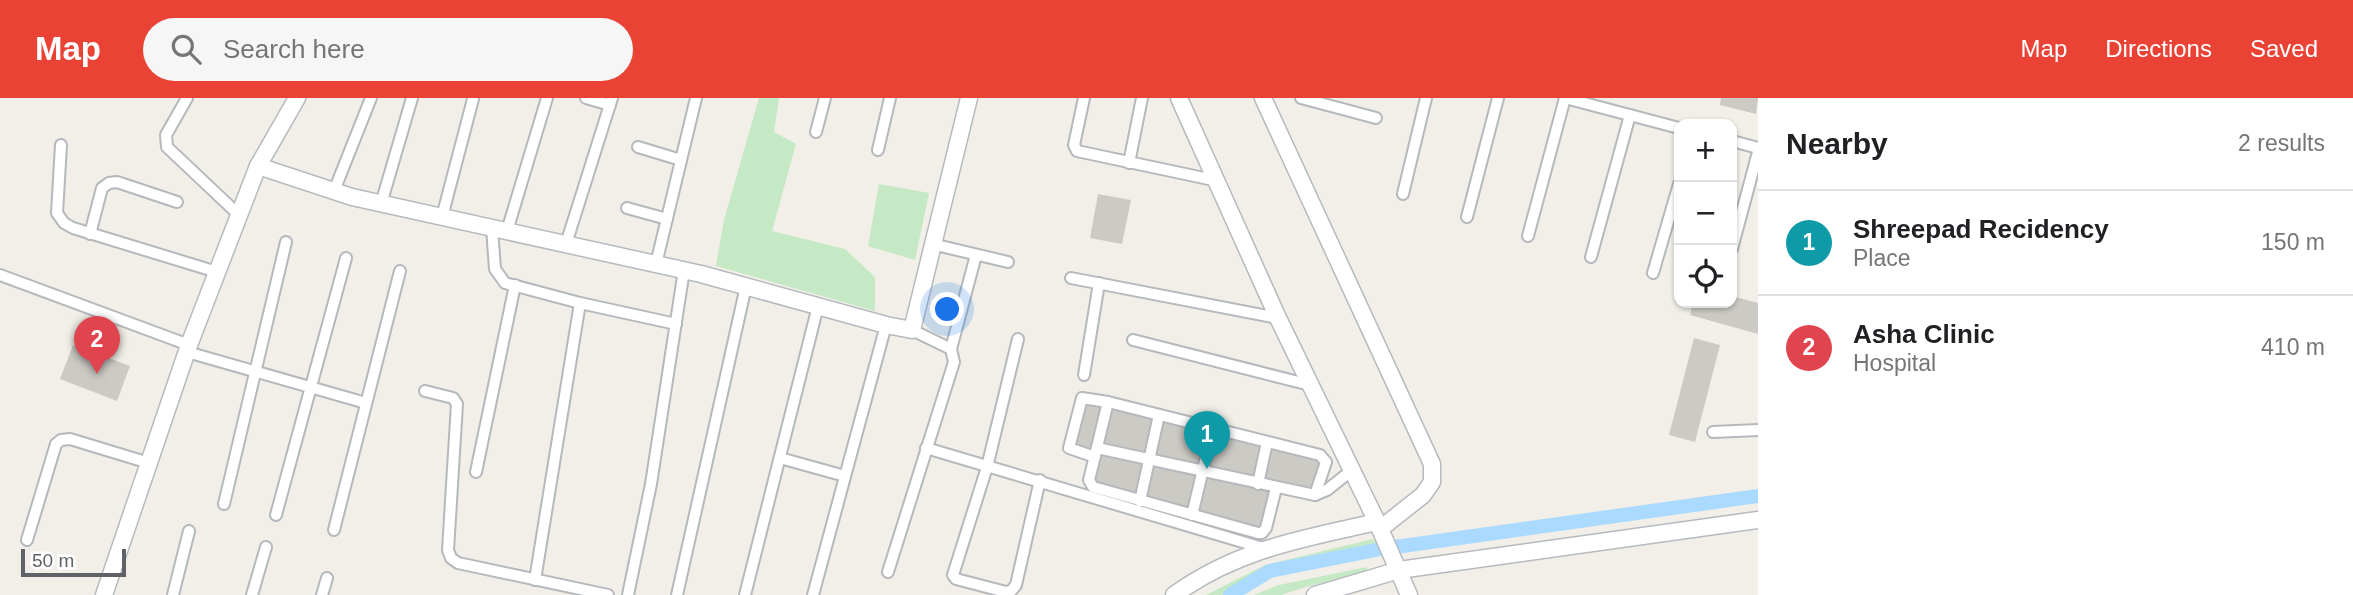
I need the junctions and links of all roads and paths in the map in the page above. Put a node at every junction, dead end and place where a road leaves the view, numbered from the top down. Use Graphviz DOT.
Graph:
graph roads {
  1 [pos="187,98"];
  2 [pos="297,98"];
  3 [pos="370,98"];
  4 [pos="412,98"];
  5 [pos="547,98"];
  6 [pos="586,98"];
  7 [pos="696,98"];
  8 [pos="825,98"];
  9 [pos="890,98"];
  10 [pos="969,98"];
  11 [pos="1084,98"];
  12 [pos="1142,98"];
  13 [pos="1179,98"];
  14 [pos="1263,98"];
  15 [pos="1301,98"];
  16 [pos="1426,98"];
  17 [pos="1498,98"];
  18 [pos="1565,98"];
  19 [pos="473,99"];
  20 [pos="611,102"];
  21 [pos="1630,115"];
  22 [pos="1376,118"];
  23 [pos="1674,127"];
  24 [pos="816,132"];
  25 [pos="1737,143"];
  26 [pos="61,145"];
  27 [pos="638,147"];
  28 [pos="877,150"];
  29 [pos="1758,150"];
  30 [pos="681,160"];
  31 [pos="1129,163"];
  32 [pos="258,166"];
  33 [pos="1217,181"];
  34 [pos="334,191"];
  35 [pos="1403,194"];
  36 [pos="1674,201"];
  37 [pos="177,202"];
  38 [pos="381,204"];
  39 [pos="627,208"];
  40 [pos="239,215"];
  41 [pos="442,217"];
  42 [pos="1466,217"];
  43 [pos="667,219"];
  44 [pos="500,229"];
  45 [pos="90,234"];
  46 [pos="1528,236"];
  47 [pos="286,242"];
  48 [pos="566,244"];
  49 [pos="932,244"];
  50 [pos="1733,245"];
  51 [pos="976,255"];
  52 [pos="1591,257"];
  53 [pos="346,258"];
  54 [pos="1008,262"];
  55 [pos="656,264"];
  56 [pos="684,270"];
  57 [pos="400,271"];
  58 [pos="217,272"];
  59 [pos="1653,273"];
  60 [pos="0,275"];
  61 [pos="1071,278"];
  62 [pos="1099,283"];
  63 [pos="515,285"];
  64 [pos="746,286"];
  65 [pos="580,303"];
  66 [pos="818,306"];
  67 [pos="1279,318"];
  68 [pos="676,324"];
  69 [pos="886,325"];
  70 [pos="912,330"];
  71 [pos="1018,339"];
  72 [pos="1133,340"];
  73 [pos="188,348"];
  74 [pos="951,349"];
  75 [pos="255,371"];
  76 [pos="1084,375"];
  77 [pos="1310,385"];
  78 [pos="311,387"];
  79 [pos="425,391"];
  80 [pos="1108,402"];
  81 [pos="366,403"];
  82 [pos="1159,415"];
  83 [pos="1213,428"];
  84 [pos="1758,430"];
  85 [pos="1713,432"];
  86 [pos="1267,442"];
  87 [pos="926,448"];
  88 [pos="1096,453"];
  89 [pos="780,458"];
  90 [pos="1149,460"];
  91 [pos="149,463"];
  92 [pos="987,467"];
  93 [pos="1352,470"];
  94 [pos="1203,471"];
  95 [pos="476,472"];
  96 [pos="845,476"];
  97 [pos="1040,480"];
  98 [pos="1258,484"];
  99 [pos="1276,488"];
  100 [pos="1315,495"];
  101 [pos="1140,501"];
  102 [pos="224,503"];
  103 [pos="276,515"];
  104 [pos="1192,515"];
  105 [pos="1758,520"];
  106 [pos="334,530"];
  107 [pos="189,531"];
  108 [pos="1381,532"];
  109 [pos="27,540"];
  110 [pos="266,547"];
  111 [pos="1263,548"];
  112 [pos="1396,565"];
  113 [pos="888,572"];
  114 [pos="327,578"];
  115 [pos="535,580"];
  116 [pos="965,583"];
  117 [pos="104,595"];
  118 [pos="173,595"];
  119 [pos="252,595"];
  120 [pos="322,595"];
  121 [pos="608,595"];
  122 [pos="628,595"];
  123 [pos="677,595"];
  124 [pos="745,595"];
  125 [pos="813,595"];
  126 [pos="962,595"];
  127 [pos="1174,595"];
  128 [pos="1315,595"];
  129 [pos="1409,595"];
  1 -- 40 [label="street"];
  2 -- 32 [label="street"];
  3 -- 34 [label="street"];
  4 -- 38 [label="street"];
  5 -- 44 [label="street"];
  6 -- 20 [label="street"];
  7 -- 30 [label="street"];
  8 -- 24 [label="street"];
  9 -- 28 [label="street"];
  10 -- 49 [label="street"];
  11 -- 31 [label="street"];
  12 -- 31 [label="street"];
  13 -- 33 [label="street"];
  14 -- 108 [label="street"];
  15 -- 22 [label="street"];
  16 -- 35 [label="street"];
  17 -- 42 [label="street"];
  18 -- 21 [label="street"];
  18 -- 46 [label="street"];
  19 -- 41 [label="street"];
  20 -- 48 [label="street"];
  21 -- 23 [label="street"];
  21 -- 52 [label="street"];
  25 -- 29 [label="street"];
  26 -- 45 [label="street"];
  27 -- 30 [label="street"];
  29 -- 50 [label="street"];
  30 -- 43 [label="street"];
  31 -- 33 [label="street"];
  32 -- 34 [label="street"];
  32 -- 40 [label="street"];
  33 -- 67 [label="street"];
  34 -- 38 [label="street"];
  36 -- 59 [label="street"];
  37 -- 45 [label="street"];
  38 -- 41 [label="street"];
  39 -- 43 [label="street"];
  40 -- 58 [label="street"];
  41 -- 44 [label="street"];
  43 -- 55 [label="street"];
  44 -- 48 [label="street"];
  44 -- 63 [label="street"];
  45 -- 58 [label="street"];
  47 -- 75 [label="street"];
  48 -- 55 [label="street"];
  49 -- 51 [label="street"];
  49 -- 70 [label="street"];
  51 -- 54 [label="street"];
  51 -- 74 [label="street"];
  53 -- 78 [label="street"];
  55 -- 56 [label="street"];
  56 -- 64 [label="street"];
  56 -- 68 [label="street"];
  57 -- 81 [label="street"];
  58 -- 73 [label="street"];
  60 -- 73 [label="street"];
  61 -- 62 [label="street"];
  62 -- 67 [label="street"];
  62 -- 76 [label="street"];
  63 -- 65 [label="street"];
  63 -- 95 [label="street"];
  64 -- 66 [label="street"];
  64 -- 123 [label="street"];
  65 -- 68 [label="street"];
  65 -- 115 [label="street"];
  66 -- 69 [label="street"];
  66 -- 89 [label="street"];
  67 -- 77 [label="street"];
  68 -- 122 [label="street"];
  69 -- 70 [label="street"];
  69 -- 96 [label="street"];
  70 -- 74 [label="street"];
  71 -- 92 [label="street"];
  72 -- 77 [label="street"];
  73 -- 75 [label="street"];
  73 -- 91 [label="street"];
  74 -- 87 [label="street"];
  75 -- 78 [label="street"];
  75 -- 102 [label="street"];
  77 -- 93 [label="street"];
  78 -- 81 [label="street"];
  78 -- 103 [label="street"];
  79 -- 115 [label="street"];
  80 -- 82 [label="street"];
  80 -- 88 [label="street"];
  80 -- 88 [label="street"];
  81 -- 106 [label="street"];
  82 -- 83 [label="street"];
  82 -- 90 [label="street"];
  83 -- 86 [label="street"];
  83 -- 94 [label="street"];
  84 -- 85 [label="street"];
  86 -- 98 [label="street"];
  86 -- 100 [label="street"];
  87 -- 92 [label="street"];
  87 -- 113 [label="street"];
  88 -- 90 [label="street"];
  88 -- 101 [label="street"];
  89 -- 96 [label="street"];
  89 -- 124 [label="street"];
  90 -- 94 [label="street"];
  90 -- 101 [label="street"];
  91 -- 109 [label="street"];
  91 -- 117 [label="street"];
  92 -- 97 [label="street"];
  92 -- 116 [label="street"];
  93 -- 100 [label="street"];
  93 -- 108 [label="street"];
  94 -- 98 [label="street"];
  94 -- 104 [label="street"];
  96 -- 125 [label="street"];
  97 -- 111 [label="street"];
  97 -- 116 [label="street"];
  98 -- 99 [label="street"];
  99 -- 100 [label="street"];
  99 -- 104 [label="street"];
  101 -- 104 [label="street"];
  105 -- 112 [label="street"];
  107 -- 118 [label="street"];
  108 -- 111 [label="street"];
  108 -- 112 [label="street"];
  110 -- 119 [label="street"];
  111 -- 127 [label="street"];
  112 -- 128 [label="street"];
  112 -- 129 [label="street"];
  114 -- 120 [label="street"];
  115 -- 121 [label="street"];
  116 -- 126 [label="street"];
}
